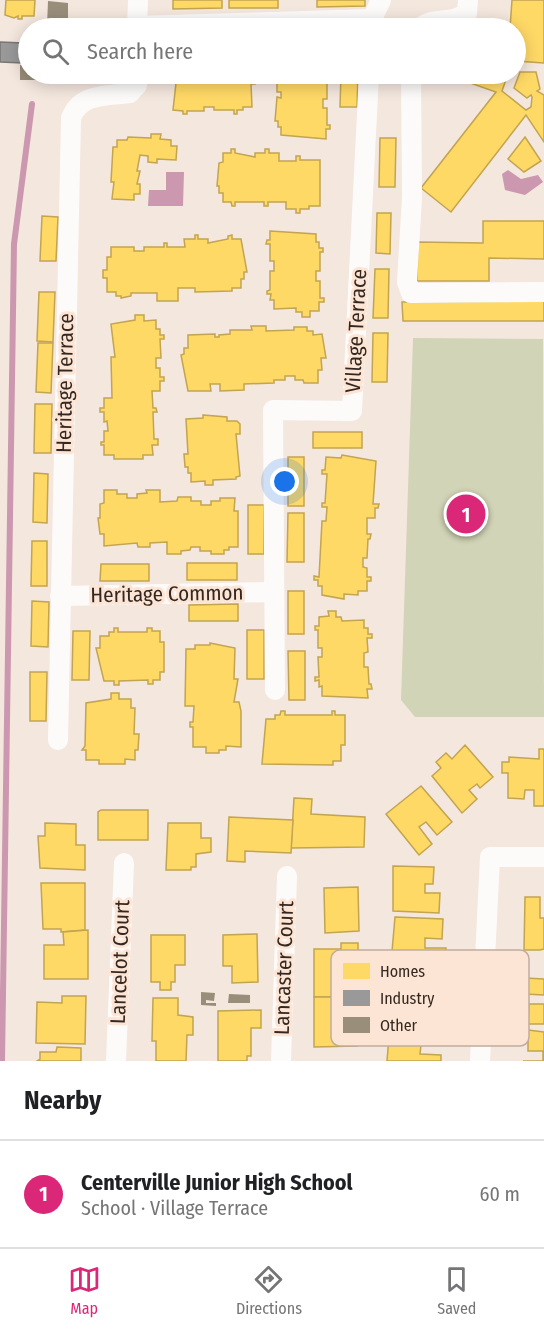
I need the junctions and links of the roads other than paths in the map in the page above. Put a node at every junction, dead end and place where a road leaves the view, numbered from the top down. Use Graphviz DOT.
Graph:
graph roads {
  1 [pos="138,0"];
  2 [pos="381,0"];
  3 [pos="468,0"];
  4 [pos="137,18"];
  5 [pos="374,18"];
  6 [pos="460,18"];
  7 [pos="137,84"];
  8 [pos="368,84"];
  9 [pos="411,84"];
  10 [pos="544,292"];
  11 [pos="274,592"];
  12 [pos="60,596"];
  13 [pos="275,690"];
  14 [pos="58,740"];
  15 [pos="544,857"];
  16 [pos="124,863"];
  17 [pos="287,876"];
  18 [pos="485,950"];
  19 [pos="481,1046"];
  20 [pos="116,1061"];
  21 [pos="281,1061"];
  22 [pos="480,1061"];
  1 -- 4 [label="street"];
  2 -- 5 [label="street"];
  3 -- 6 [label="street"];
  7 -- 12 [label="street, Heritage Terrace"];
  8 -- 11 [label="street, Village Terrace"];
  9 -- 10 [label="street"];
  11 -- 12 [label="street, Heritage Common"];
  11 -- 13 [label="street, Village Terrace"];
  12 -- 14 [label="street, Heritage Terrace"];
  15 -- 18 [label="street"];
  16 -- 20 [label="street, Lancelot Court"];
  17 -- 21 [label="street, Lancaster Court"];
  19 -- 22 [label="street"];
}
